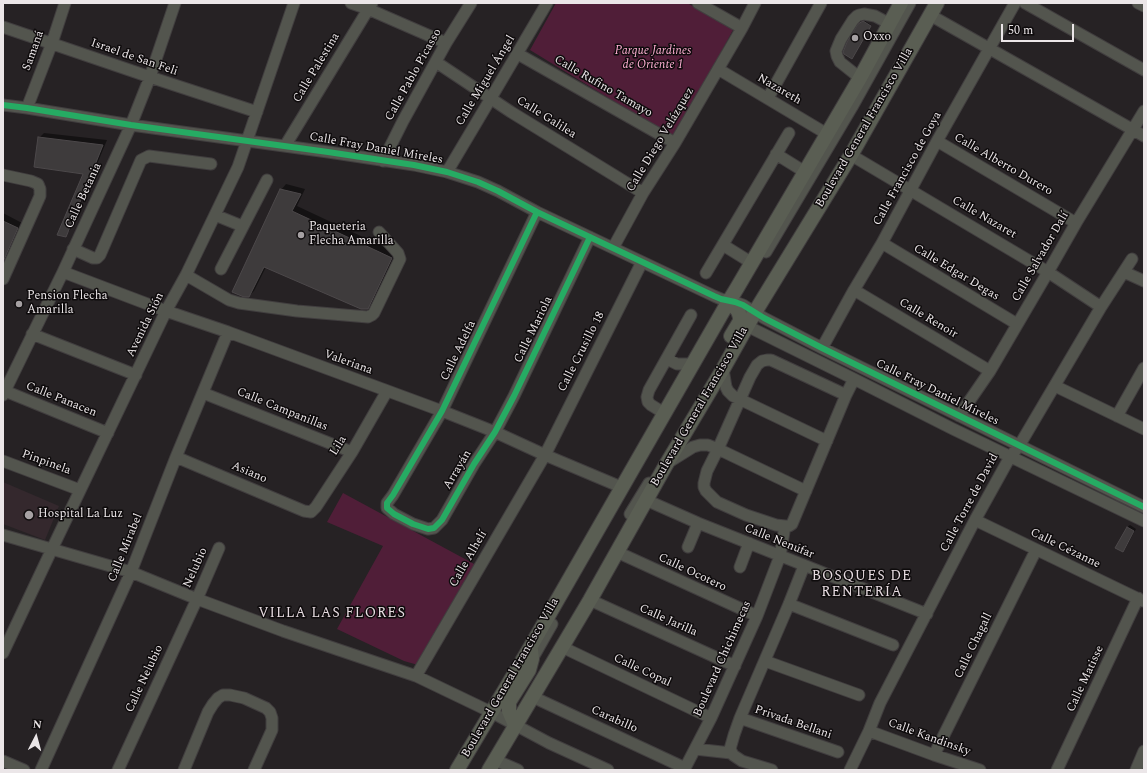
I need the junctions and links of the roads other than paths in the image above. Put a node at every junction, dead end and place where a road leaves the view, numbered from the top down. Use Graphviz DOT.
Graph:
graph roads {
  1 [pos="65,3"];
  2 [pos="175,3"];
  3 [pos="294,3"];
  4 [pos="350,3"];
  5 [pos="470,3"];
  6 [pos="547,3"];
  7 [pos="698,3"];
  8 [pos="755,3"];
  9 [pos="821,3"];
  10 [pos="902,3"];
  11 [pos="910,3"];
  12 [pos="1015,3"];
  13 [pos="1025,3"];
  14 [pos="1138,3"];
  15 [pos="370,6"];
  16 [pos="1144,6"];
  17 [pos="933,7"];
  18 [pos="890,24"];
  19 [pos="3,26"];
  20 [pos="742,28"];
  21 [pos="52,43"];
  22 [pos="446,43"];
  23 [pos="990,49"];
  24 [pos="518,54"];
  25 [pos="436,62"];
  26 [pos="718,69"];
  27 [pos="1144,70"];
  28 [pos="150,77"];
  29 [pos="860,78"];
  30 [pos="491,98"];
  31 [pos="768,98"];
  32 [pos="3,105"];
  33 [pos="27,108"];
  34 [pos="1144,111"];
  35 [pos="257,112"];
  36 [pos="131,124"];
  37 [pos="1132,129"];
  38 [pos="789,133"];
  39 [pos="828,134"];
  40 [pos="1144,136"];
  41 [pos="247,141"];
  42 [pos="937,141"];
  43 [pos="675,143"];
  44 [pos="285,146"];
  45 [pos="776,154"];
  46 [pos="851,155"];
  47 [pos="383,161"];
  48 [pos="211,164"];
  49 [pos="446,172"];
  50 [pos="805,172"];
  51 [pos="3,174"];
  52 [pos="267,180"];
  53 [pos="910,190"];
  54 [pos="643,193"];
  55 [pos="537,212"];
  56 [pos="215,216"];
  57 [pos="1076,222"];
  58 [pos="242,226"];
  59 [pos="379,232"];
  60 [pos="590,237"];
  61 [pos="882,243"];
  62 [pos="723,245"];
  63 [pos="613,248"];
  64 [pos="73,249"];
  65 [pos="1132,259"];
  66 [pos="642,262"];
  67 [pos="752,262"];
  68 [pos="221,269"];
  69 [pos="63,272"];
  70 [pos="1048,272"];
  71 [pos="1124,272"];
  72 [pos="706,273"];
  73 [pos="186,275"];
  74 [pos="3,279"];
  75 [pos="1144,282"];
  76 [pos="854,290"];
  77 [pos="729,304"];
  78 [pos="1102,307"];
  79 [pos="166,311"];
  80 [pos="753,311"];
  81 [pos="691,315"];
  82 [pos="743,324"];
  83 [pos="1017,324"];
  84 [pos="228,332"];
  85 [pos="32,334"];
  86 [pos="822,348"];
  87 [pos="668,356"];
  88 [pos="692,364"];
  89 [pos="1144,368"];
  90 [pos="723,369"];
  91 [pos="990,371"];
  92 [pos="136,375"];
  93 [pos="854,379"];
  94 [pos="1056,386"];
  95 [pos="387,391"];
  96 [pos="4,393"];
  97 [pos="203,393"];
  98 [pos="846,395"];
  99 [pos="740,400"];
  100 [pos="442,411"];
  101 [pos="664,413"];
  102 [pos="959,416"];
  103 [pos="1117,416"];
  104 [pos="691,417"];
  105 [pos="1144,429"];
  106 [pos="108,432"];
  107 [pos="495,432"];
  108 [pos="827,441"];
  109 [pos="1019,446"];
  110 [pos="718,449"];
  111 [pos="352,452"];
  112 [pos="545,455"];
  113 [pos="176,457"];
  114 [pos="1010,457"];
  115 [pos="3,462"];
  116 [pos="666,463"];
  117 [pos="621,487"];
  118 [pos="80,490"];
  119 [pos="806,491"];
  120 [pos="646,500"];
  121 [pos="1144,507"];
  122 [pos="311,512"];
  123 [pos="442,520"];
  124 [pos="975,520"];
  125 [pos="1144,521"];
  126 [pos="698,523"];
  127 [pos="785,526"];
  128 [pos="3,535"];
  129 [pos="749,544"];
  130 [pos="688,547"];
  131 [pos="219,548"];
  132 [pos="52,549"];
  133 [pos="1036,550"];
  134 [pos="617,552"];
  135 [pos="780,556"];
  136 [pos="804,566"];
  137 [pos="740,567"];
  138 [pos="131,572"];
  139 [pos="197,599"];
  140 [pos="590,600"];
  141 [pos="1141,600"];
  142 [pos="789,604"];
  143 [pos="927,614"];
  144 [pos="757,616"];
  145 [pos="8,630"];
  146 [pos="892,645"];
  147 [pos="562,647"];
  148 [pos="3,653"];
  149 [pos="532,653"];
  150 [pos="765,661"];
  151 [pos="735,666"];
  152 [pos="416,676"];
  153 [pos="859,695"];
  154 [pos="533,697"];
  155 [pos="494,714"];
  156 [pos="711,718"];
  157 [pos="740,718"];
  158 [pos="513,723"];
  159 [pos="869,730"];
  160 [pos="695,748"];
  161 [pos="1144,751"];
  162 [pos="838,752"];
  163 [pos="731,753"];
  164 [pos="934,755"];
  165 [pos="3,761"];
  166 [pos="492,765"];
  167 [pos="684,769"];
  168 [pos="24,770"];
  169 [pos="41,770"];
  170 [pos="118,770"];
  171 [pos="184,770"];
  172 [pos="254,770"];
  173 [pos="457,770"];
  174 [pos="465,770"];
  175 [pos="484,770"];
  176 [pos="518,770"];
  177 [pos="608,770"];
  178 [pos="772,770"];
  179 [pos="850,770"];
  180 [pos="980,770"];
  181 [pos="1057,770"];
  182 [pos="1136,770"];
  1 -- 21 [label="street, Samaná"];
  2 -- 28 [label="street, Calle Betania"];
  3 -- 35 [label="street, Avenida Sión"];
  4 -- 15 [label="street"];
  5 -- 22 [label="street, Calle Pablo Picasso"];
  6 -- 24 [label="street, Calle Miguel Ángel"];
  7 -- 20 [label="street"];
  8 -- 20 [label="street, Calle Diego Velázquez"];
  9 -- 31 [label="street"];
  10 -- 18 [label="main road, Boulevard General Francisco Villa"];
  11 -- 77 [label="street"];
  12 -- 23 [label="street, Calle Francisco de Goya"];
  13 -- 27 [label="street"];
  14 -- 16 [label="street"];
  15 -- 22 [label="street"];
  15 -- 44 [label="street, Calle Palestina"];
  17 -- 23 [label="street"];
  17 -- 46 [label="main road, Boulevard General Francisco Villa"];
  17 -- 80 [label="street"];
  18 -- 29 [label="main road, Boulevard General Francisco Villa"];
  18 -- 29 [label="street"];
  19 -- 21 [label="street, Israel de San Feli"];
  20 -- 26 [label="street, Calle Diego Velázquez"];
  21 -- 28 [label="street, Israel de San Feli"];
  21 -- 33 [label="street, Samaná"];
  22 -- 25 [label="street, Calle Pablo Picasso"];
  23 -- 37 [label="street"];
  23 -- 42 [label="street, Calle Francisco de Goya"];
  24 -- 30 [label="street, Calle Miguel Ángel"];
  24 -- 43 [label="street, Calle Rufino Tamayo"];
  25 -- 30 [label="street, Calle Galilea"];
  25 -- 47 [label="street, Calle Pablo Picasso"];
  26 -- 31 [label="street, Nazareth"];
  26 -- 43 [label="street, Calle Diego Velázquez"];
  28 -- 35 [label="street, Israel de San Feli"];
  28 -- 36 [label="street, Calle Betania"];
  29 -- 39 [label="main road, Boulevard General Francisco Villa"];
  30 -- 49 [label="street, Calle Miguel Ángel"];
  30 -- 54 [label="street, Calle Galilea"];
  31 -- 39 [label="street, Nazareth"];
  32 -- 33 [label="street, Calle Fray Daniel Mireles"];
  33 -- 36 [label="street, Calle Fray Daniel Mireles"];
  34 -- 37 [label="street, Calle Salvador Dalí"];
  35 -- 41 [label="street, Avenida Sión"];
  36 -- 41 [label="street, Calle Fray Daniel Mireles"];
  36 -- 64 [label="street, Calle Betania"];
  37 -- 40 [label="street"];
  37 -- 57 [label="street, Calle Salvador Dalí"];
  38 -- 45 [label="street"];
  39 -- 50 [label="main road, Boulevard General Francisco Villa"];
  41 -- 44 [label="street, Calle Fray Daniel Mireles"];
  41 -- 56 [label="street, Avenida Sión"];
  42 -- 53 [label="street, Calle Francisco de Goya"];
  42 -- 57 [label="street, Calle Alberto Durero"];
  43 -- 54 [label="street, Calle Diego Velázquez"];
  44 -- 47 [label="street, Calle Fray Daniel Mireles"];
  45 -- 50 [label="street"];
  45 -- 62 [label="street"];
  46 -- 53 [label="street, Calle Nazaret"];
  46 -- 80 [label="main road, Boulevard General Francisco Villa"];
  47 -- 49 [label="street, Calle Fray Daniel Mireles"];
  48 -- 64 [label="street"];
  49 -- 55 [label="street, Calle Fray Daniel Mireles"];
  50 -- 67 [label="main road, Boulevard General Francisco Villa"];
  51 -- 74 [label="street"];
  52 -- 58 [label="street"];
  53 -- 61 [label="street, Calle Francisco de Goya"];
  53 -- 70 [label="street, Calle Nazaret"];
  54 -- 63 [label="street, Calle Diego Velázquez"];
  55 -- 60 [label="street, Calle Fray Daniel Mireles"];
  55 -- 100 [label="street, Calle Adelfa"];
  56 -- 58 [label="street"];
  56 -- 73 [label="street, Avenida Sión"];
  57 -- 70 [label="street, Calle Salvador Dalí"];
  58 -- 68 [label="street"];
  59 -- 73 [label="street"];
  60 -- 63 [label="street, Calle Fray Daniel Mireles"];
  60 -- 107 [label="street, Calle Mariola"];
  61 -- 76 [label="street, Calle Francisco de Goya"];
  61 -- 83 [label="street, Calle Edgar Degas"];
  62 -- 67 [label="street"];
  62 -- 72 [label="street"];
  63 -- 66 [label="street, Calle Fray Daniel Mireles"];
  64 -- 69 [label="street, Calle Betania"];
  65 -- 71 [label="street, Calle Torre de David"];
  66 -- 77 [label="street, Calle Fray Daniel Mireles"];
  66 -- 112 [label="street, Calle Crusillo 18"];
  67 -- 77 [label="main road, Boulevard General Francisco Villa"];
  69 -- 79 [label="street, Valeriana"];
  69 -- 85 [label="street, Calle Betania"];
  70 -- 78 [label="street, Calle Nazaret"];
  70 -- 83 [label="street, Calle Salvador Dalí"];
  71 -- 75 [label="street"];
  71 -- 78 [label="street, Calle Torre de David"];
  73 -- 79 [label="street, Avenida Sión"];
  76 -- 86 [label="street, Calle Francisco de Goya"];
  76 -- 91 [label="street, Calle Renoir"];
  77 -- 80 [label="street, Calle Fray Daniel Mireles"];
  77 -- 82 [label="main road"];
  77 -- 88 [label="main road, Boulevard General Francisco Villa"];
  77 -- 149 [label="street"];
  78 -- 94 [label="street, Calle Torre de David"];
  79 -- 84 [label="street, Valeriana"];
  79 -- 92 [label="street, Avenida Sión"];
  80 -- 82 [label="main road, Boulevard General Francisco Villa"];
  80 -- 86 [label="street, Calle Fray Daniel Mireles"];
  81 -- 87 [label="street"];
  82 -- 90 [label="main road, Boulevard General Francisco Villa"];
  82 -- 93 [label="street, Calle Fray Daniel Mireles"];
  82 -- 104 [label="main road"];
  83 -- 91 [label="street, Calle Salvador Dalí"];
  84 -- 95 [label="street, Valeriana"];
  84 -- 97 [label="street, Calle Mirabel"];
  85 -- 92 [label="street"];
  85 -- 96 [label="street, Calle Betania"];
  86 -- 102 [label="street, Calle Fray Daniel Mireles"];
  87 -- 88 [label="street"];
  87 -- 101 [label="street"];
  88 -- 101 [label="main road, Boulevard General Francisco Villa"];
  89 -- 103 [label="street"];
  90 -- 99 [label="street"];
  90 -- 104 [label="main road, Boulevard General Francisco Villa"];
  91 -- 102 [label="street, Calle Salvador Dalí"];
  92 -- 106 [label="street, Avenida Sión"];
  93 -- 98 [label="street"];
  93 -- 114 [label="street, Calle Fray Daniel Mireles"];
  94 -- 103 [label="street"];
  94 -- 109 [label="street, Calle Torre de David"];
  95 -- 100 [label="street, Valeriana"];
  95 -- 111 [label="street, Lila"];
  96 -- 106 [label="street, Calle Panacen"];
  97 -- 111 [label="street, Calle Campanillas"];
  97 -- 113 [label="street, Calle Mirabel"];
  98 -- 99 [label="street"];
  98 -- 108 [label="street"];
  99 -- 108 [label="street"];
  99 -- 110 [label="street"];
  100 -- 107 [label="street, Valeriana"];
  100 -- 123 [label="street, Calle Adelfa"];
  101 -- 117 [label="main road, Boulevard General Francisco Villa"];
  102 -- 109 [label="street, Calle Fray Daniel Mireles"];
  103 -- 105 [label="street"];
  104 -- 116 [label="main road, Boulevard General Francisco Villa"];
  104 -- 158 [label="street"];
  106 -- 118 [label="street, Avenida Sión"];
  107 -- 112 [label="street, Valeriana"];
  107 -- 123 [label="street, Arrayán"];
  108 -- 119 [label="street"];
  109 -- 114 [label="street, Calle Torre de David"];
  109 -- 121 [label="street, Calle Fray Daniel Mireles"];
  110 -- 116 [label="street"];
  110 -- 119 [label="street"];
  110 -- 127 [label="street"];
  111 -- 122 [label="street, Lila"];
  112 -- 117 [label="street, Valeriana"];
  112 -- 152 [label="street, Calle Alhelí"];
  113 -- 122 [label="street, Asiano"];
  113 -- 138 [label="street, Calle Mirabel"];
  114 -- 124 [label="street, Calle Torre de David"];
  114 -- 125 [label="street, Calle Fray Daniel Mireles"];
  115 -- 118 [label="street, Pinpinela"];
  116 -- 120 [label="main road, Boulevard General Francisco Villa"];
  117 -- 149 [label="main road, Boulevard General Francisco Villa"];
  118 -- 132 [label="street, Avenida Sión"];
  119 -- 127 [label="street"];
  120 -- 126 [label="street, Calle Nenúfar"];
  120 -- 134 [label="main road, Boulevard General Francisco Villa"];
  124 -- 133 [label="street, Calle Cézanne"];
  124 -- 143 [label="street, Calle Torre de David"];
  126 -- 129 [label="street, Calle Nenúfar"];
  126 -- 130 [label="street"];
  127 -- 135 [label="street, Boulevard Chichimecas"];
  128 -- 132 [label="street"];
  129 -- 135 [label="street, Calle Nenúfar"];
  129 -- 137 [label="street"];
  131 -- 139 [label="street, Nelubio"];
  132 -- 138 [label="street"];
  132 -- 145 [label="street, Avenida Sión"];
  133 -- 141 [label="street, Calle Cézanne"];
  133 -- 164 [label="street, Calle Chagall"];
  134 -- 140 [label="main road, Boulevard General Francisco Villa"];
  134 -- 144 [label="street, Calle Ocotero"];
  135 -- 136 [label="street, Calle Nenúfar"];
  135 -- 144 [label="street, Boulevard Chichimecas"];
  136 -- 142 [label="street"];
  136 -- 143 [label="street, Calle Nenúfar"];
  138 -- 139 [label="street"];
  138 -- 169 [label="street, Calle Mirabel"];
  139 -- 152 [label="street"];
  139 -- 170 [label="street, Calle Nelubio"];
  140 -- 147 [label="main road, Boulevard General Francisco Villa"];
  140 -- 151 [label="street, Calle Jarilla"];
  141 -- 181 [label="street, Calle Matisse"];
  142 -- 146 [label="street"];
  142 -- 150 [label="street"];
  143 -- 159 [label="street, Calle Torre de David"];
  144 -- 151 [label="street, Boulevard Chichimecas"];
  145 -- 148 [label="street, Avenida Sión"];
  147 -- 154 [label="main road, Boulevard General Francisco Villa"];
  147 -- 156 [label="street, Calle Copal"];
  149 -- 155 [label="main road, Boulevard General Francisco Villa"];
  149 -- 158 [label="main road"];
  150 -- 153 [label="street"];
  150 -- 157 [label="street"];
  151 -- 156 [label="street, Boulevard Chichimecas"];
  152 -- 155 [label="street"];
  154 -- 158 [label="main road, Boulevard General Francisco Villa"];
  154 -- 167 [label="street, Carabillo"];
  155 -- 158 [label="street"];
  155 -- 173 [label="main road, Boulevard General Francisco Villa"];
  155 -- 174 [label="street"];
  156 -- 160 [label="street, Boulevard Chichimecas"];
  157 -- 162 [label="street, Privada Bellani"];
  157 -- 163 [label="street"];
  158 -- 166 [label="main road, Boulevard General Francisco Villa"];
  158 -- 175 [label="street"];
  158 -- 177 [label="street"];
  159 -- 164 [label="street, Calle Kandinsky"];
  159 -- 179 [label="street, Calle Torre de David"];
  160 -- 163 [label="street"];
  160 -- 167 [label="street, Boulevard Chichimecas"];
  161 -- 182 [label="street"];
  163 -- 178 [label="street"];
  164 -- 180 [label="street, Calle Kandinsky"];
  165 -- 168 [label="street"];
  166 -- 176 [label="street"];
  171 -- 172 [label="street"];
}
